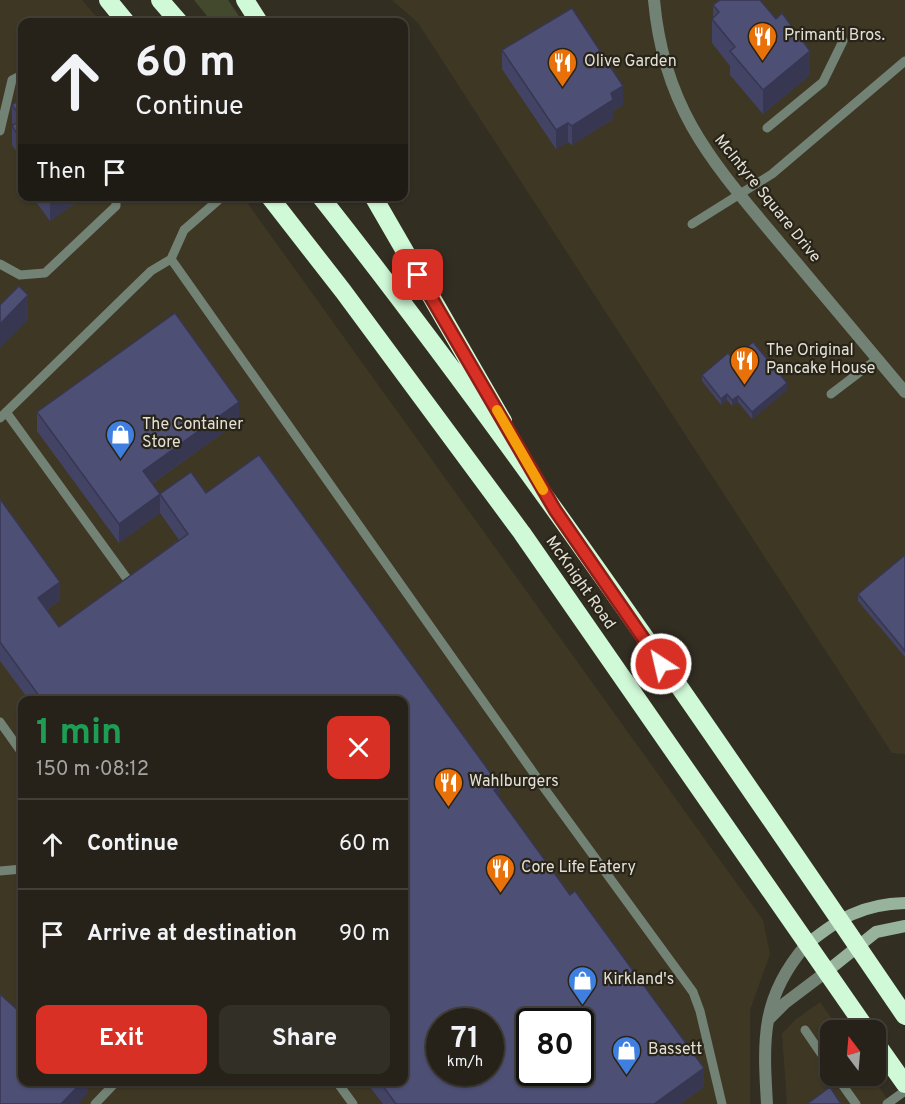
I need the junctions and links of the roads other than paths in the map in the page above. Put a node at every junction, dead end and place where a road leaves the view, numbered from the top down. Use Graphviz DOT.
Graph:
graph roads {
  1 [pos="108,0"];
  2 [pos="160,0"];
  3 [pos="245,0"];
  4 [pos="654,0"];
  5 [pos="122,18"];
  6 [pos="176,18"];
  7 [pos="257,18"];
  8 [pos="843,41"];
  9 [pos="905,61"];
  10 [pos="18,77"];
  11 [pos="767,128"];
  12 [pos="0,131"];
  13 [pos="739,195"];
  14 [pos="116,201"];
  15 [pos="217,201"];
  16 [pos="273,201"];
  17 [pos="324,201"];
  18 [pos="375,201"];
  19 [pos="692,224"];
  20 [pos="171,259"];
  21 [pos="0,264"];
  22 [pos="878,359"];
  23 [pos="905,392"];
  24 [pos="831,394"];
  25 [pos="3,415"];
  26 [pos="555,510"];
  27 [pos="133,587"];
  28 [pos="0,722"];
  29 [pos="18,747"];
  30 [pos="0,870"];
  31 [pos="18,870"];
  32 [pos="905,903"];
  33 [pos="838,919"];
  34 [pos="905,926"];
  35 [pos="806,945"];
  36 [pos="857,945"];
  37 [pos="826,972"];
  38 [pos="905,1016"];
  39 [pos="860,1020"];
  40 [pos="767,1021"];
  41 [pos="805,1030"];
  42 [pos="820,1052"];
  43 [pos="886,1057"];
  44 [pos="905,1084"];
  45 [pos="112,1086"];
  46 [pos="340,1086"];
  47 [pos="843,1086"];
  48 [pos="905,1091"];
  49 [pos="95,1104"];
  50 [pos="354,1104"];
  51 [pos="722,1104"];
  52 [pos="767,1104"];
  53 [pos="856,1104"];
  54 [pos="887,1104"];
  1 -- 5 [label="highway"];
  2 -- 6 [label="highway"];
  3 -- 7 [label="highway"];
  4 -- 13 [label="street, McIntyre Square Drive"];
  8 -- 11 [label="lane"];
  9 -- 13 [label="lane"];
  10 -- 12 [label="lane"];
  13 -- 19 [label="lane"];
  13 -- 22 [label="street, McIntyre Square Drive"];
  14 -- 21 [label="lane"];
  15 -- 20 [label="lane"];
  16 -- 35 [label="highway, McKnight Road"];
  17 -- 26 [label="highway, McKnight Road"];
  18 -- 26 [label="highway"];
  20 -- 25 [label="lane"];
  20 -- 51 [label="lane"];
  22 -- 23 [label="street, McIntyre Square Drive"];
  22 -- 24 [label="lane"];
  25 -- 27 [label="lane"];
  26 -- 33 [label="highway, McKnight Road"];
  28 -- 29 [label="lane"];
  30 -- 31 [label="lane"];
  32 -- 33 [label="street"];
  33 -- 35 [label="street"];
  33 -- 36 [label="highway, McKnight Road"];
  34 -- 36 [label="street"];
  35 -- 37 [label="highway, McKnight Road"];
  35 -- 40 [label="street"];
  36 -- 37 [label="street"];
  36 -- 38 [label="highway, McKnight Road"];
  37 -- 39 [label="highway, McKnight Road"];
  37 -- 40 [label="street"];
  40 -- 52 [label="street"];
  41 -- 42 [label="lane"];
  43 -- 44 [label="highway"];
  45 -- 49 [label="lane"];
  46 -- 50 [label="lane"];
  47 -- 53 [label="lane"];
  48 -- 54 [label="lane"];
}
